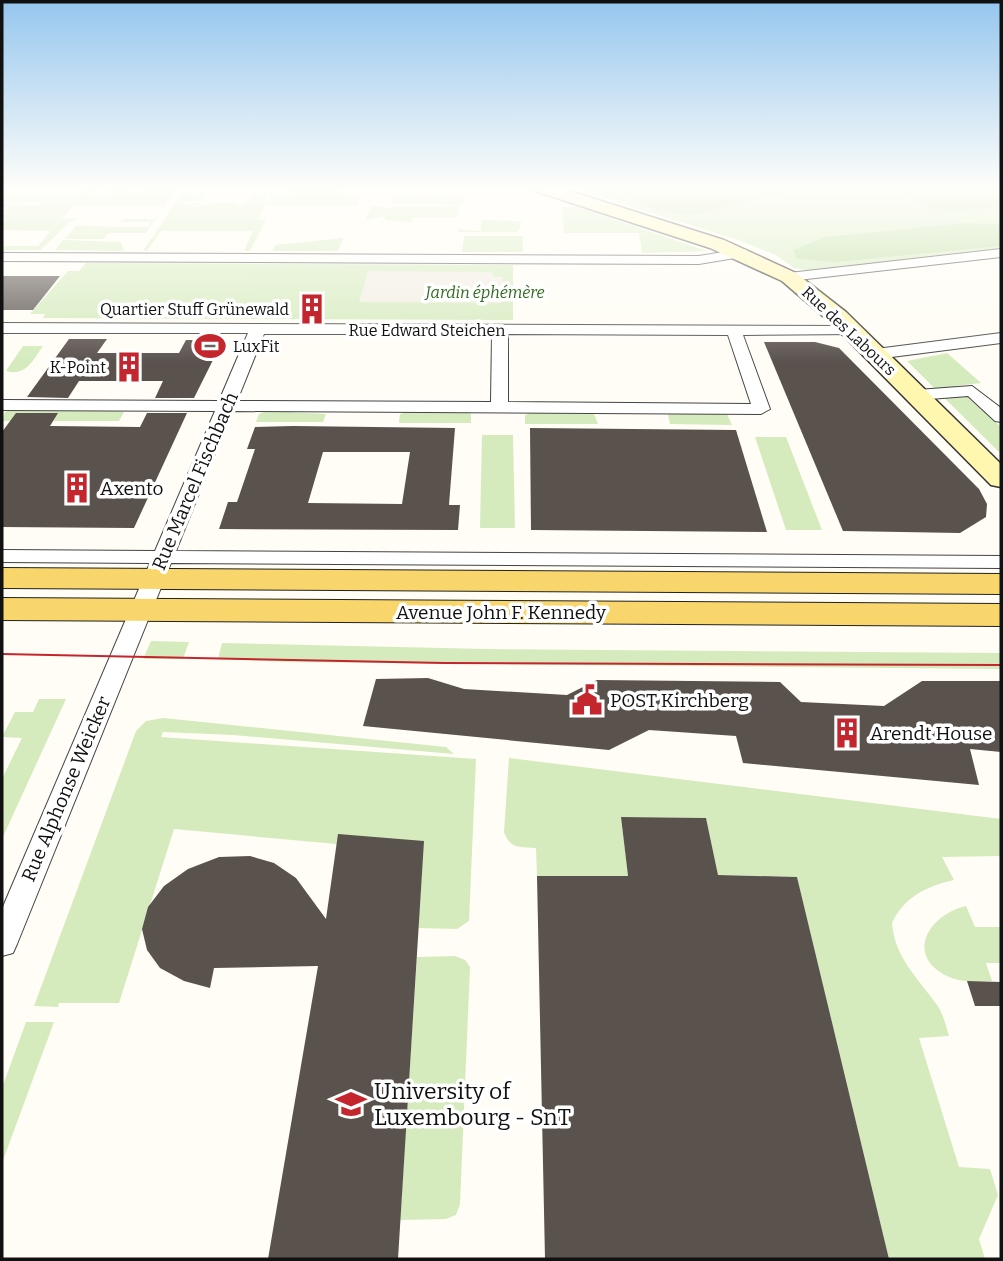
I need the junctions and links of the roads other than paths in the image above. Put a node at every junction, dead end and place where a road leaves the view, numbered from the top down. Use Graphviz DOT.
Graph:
graph roads {
  1 [pos="720,246"];
  2 [pos="742,253"];
  3 [pos="1001,253"];
  4 [pos="2,257"];
  5 [pos="789,277"];
  6 [pos="2,328"];
  7 [pos="258,329"];
  8 [pos="500,330"];
  9 [pos="734,331"];
  10 [pos="853,331"];
  11 [pos="1001,338"];
  12 [pos="876,354"];
  13 [pos="917,395"];
  14 [pos="2,405"];
  15 [pos="226,407"];
  16 [pos="499,408"];
  17 [pos="1001,417"];
  18 [pos="1001,479"];
  19 [pos="2,556"];
  20 [pos="1001,562"];
  21 [pos="357,570"];
  22 [pos="2,578"];
  23 [pos="1001,584"];
  24 [pos="147,595"];
  25 [pos="2,609"];
  26 [pos="1001,615"];
  27 [pos="2,944"];
  1 -- 2 [label="main road, Rue des Labours"];
  2 -- 4 [label="street"];
  2 -- 5 [label="main road, Rue des Labours"];
  3 -- 5 [label="street"];
  5 -- 10 [label="main road, Rue des Labours"];
  6 -- 7 [label="street, Rue Edward Steichen"];
  7 -- 8 [label="street, Rue Edward Steichen"];
  7 -- 15 [label="street, Rue Marcel Fischbach"];
  8 -- 9 [label="street, Rue Edward Steichen"];
  8 -- 16 [label="street"];
  9 -- 10 [label="street, Rue Edward Steichen"];
  9 -- 16 [label="street"];
  10 -- 12 [label="main road, Rue des Labours"];
  11 -- 12 [label="street"];
  12 -- 13 [label="main road, Rue des Labours"];
  13 -- 17 [label="street"];
  13 -- 18 [label="main road, Rue des Labours"];
  14 -- 15 [label="street"];
  15 -- 16 [label="street"];
  15 -- 24 [label="street, Rue Marcel Fischbach"];
  19 -- 24 [label="street, Avenue John F. Kennedy"];
  20 -- 21 [label="street, Avenue John F. Kennedy"];
  21 -- 23 [label="main road, Avenue John F. Kennedy"];
  21 -- 24 [label="main road, Avenue John F. Kennedy"];
  22 -- 24 [label="main road, Avenue John F. Kennedy"];
  24 -- 25 [label="main road, Avenue John F. Kennedy"];
  24 -- 26 [label="main road, Avenue John F. Kennedy"];
  24 -- 27 [label="street, Rue Alphonse Weicker"];
}
